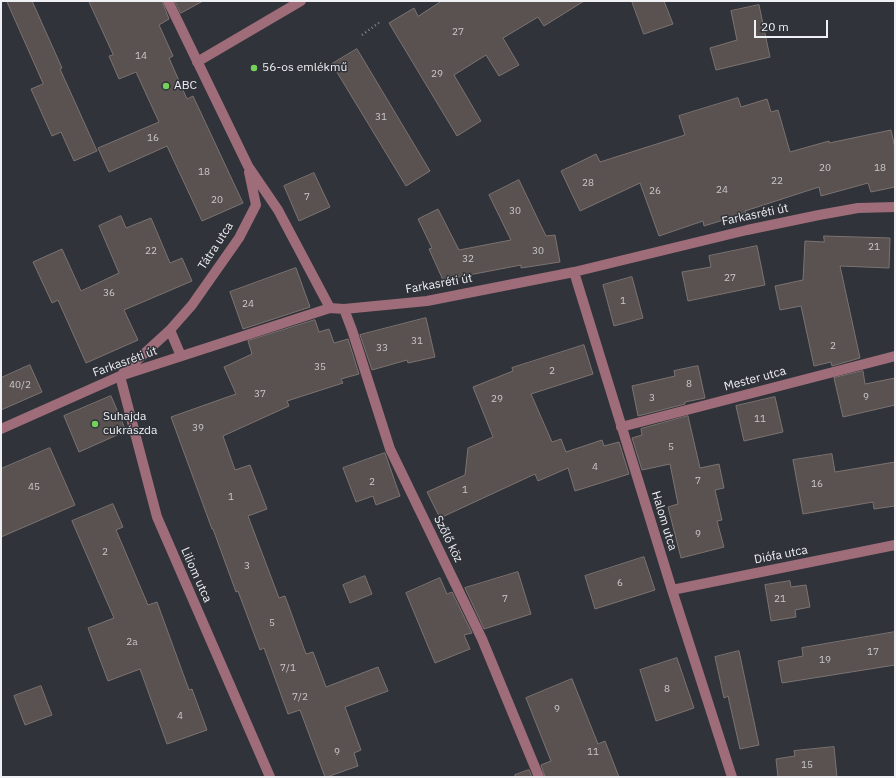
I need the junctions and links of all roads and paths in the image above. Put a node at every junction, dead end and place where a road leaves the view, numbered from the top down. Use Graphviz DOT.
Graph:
graph roads {
  1 [pos="168,1"];
  2 [pos="301,1"];
  3 [pos="380,22"];
  4 [pos="362,35"];
  5 [pos="197,62"];
  6 [pos="248,166"];
  7 [pos="895,207"];
  8 [pos="574,272"];
  9 [pos="330,308"];
  10 [pos="344,309"];
  11 [pos="170,330"];
  12 [pos="181,356"];
  13 [pos="895,356"];
  14 [pos="120,376"];
  15 [pos="621,427"];
  16 [pos="1,429"];
  17 [pos="895,545"];
  18 [pos="672,590"];
  19 [pos="270,777"];
  20 [pos="539,777"];
  21 [pos="732,777"];
  1 -- 5 [label="street, Tátra utca"];
  2 -- 5 [label="street"];
  3 -- 4 [label="path"];
  5 -- 6 [label="street, Tátra utca"];
  6 -- 9 [label="street, Tátra utca"];
  6 -- 11 [label="street, Tátra utca"];
  7 -- 8 [label="street, Farkasréti út"];
  8 -- 10 [label="street, Farkasréti út"];
  8 -- 15 [label="street, Halom utca"];
  9 -- 10 [label="street, Farkasréti út"];
  9 -- 12 [label="street, Farkasréti út"];
  10 -- 20 [label="street, Szőlő köz"];
  11 -- 12 [label="street"];
  11 -- 14 [label="street, Tátra utca"];
  12 -- 14 [label="street, Farkasréti út"];
  13 -- 15 [label="street, Mester utca"];
  14 -- 16 [label="street, Farkasréti út"];
  14 -- 19 [label="street, Liliom utca"];
  15 -- 18 [label="street, Halom utca"];
  17 -- 18 [label="street, Diófa utca"];
  18 -- 21 [label="street, Halom utca"];
}
